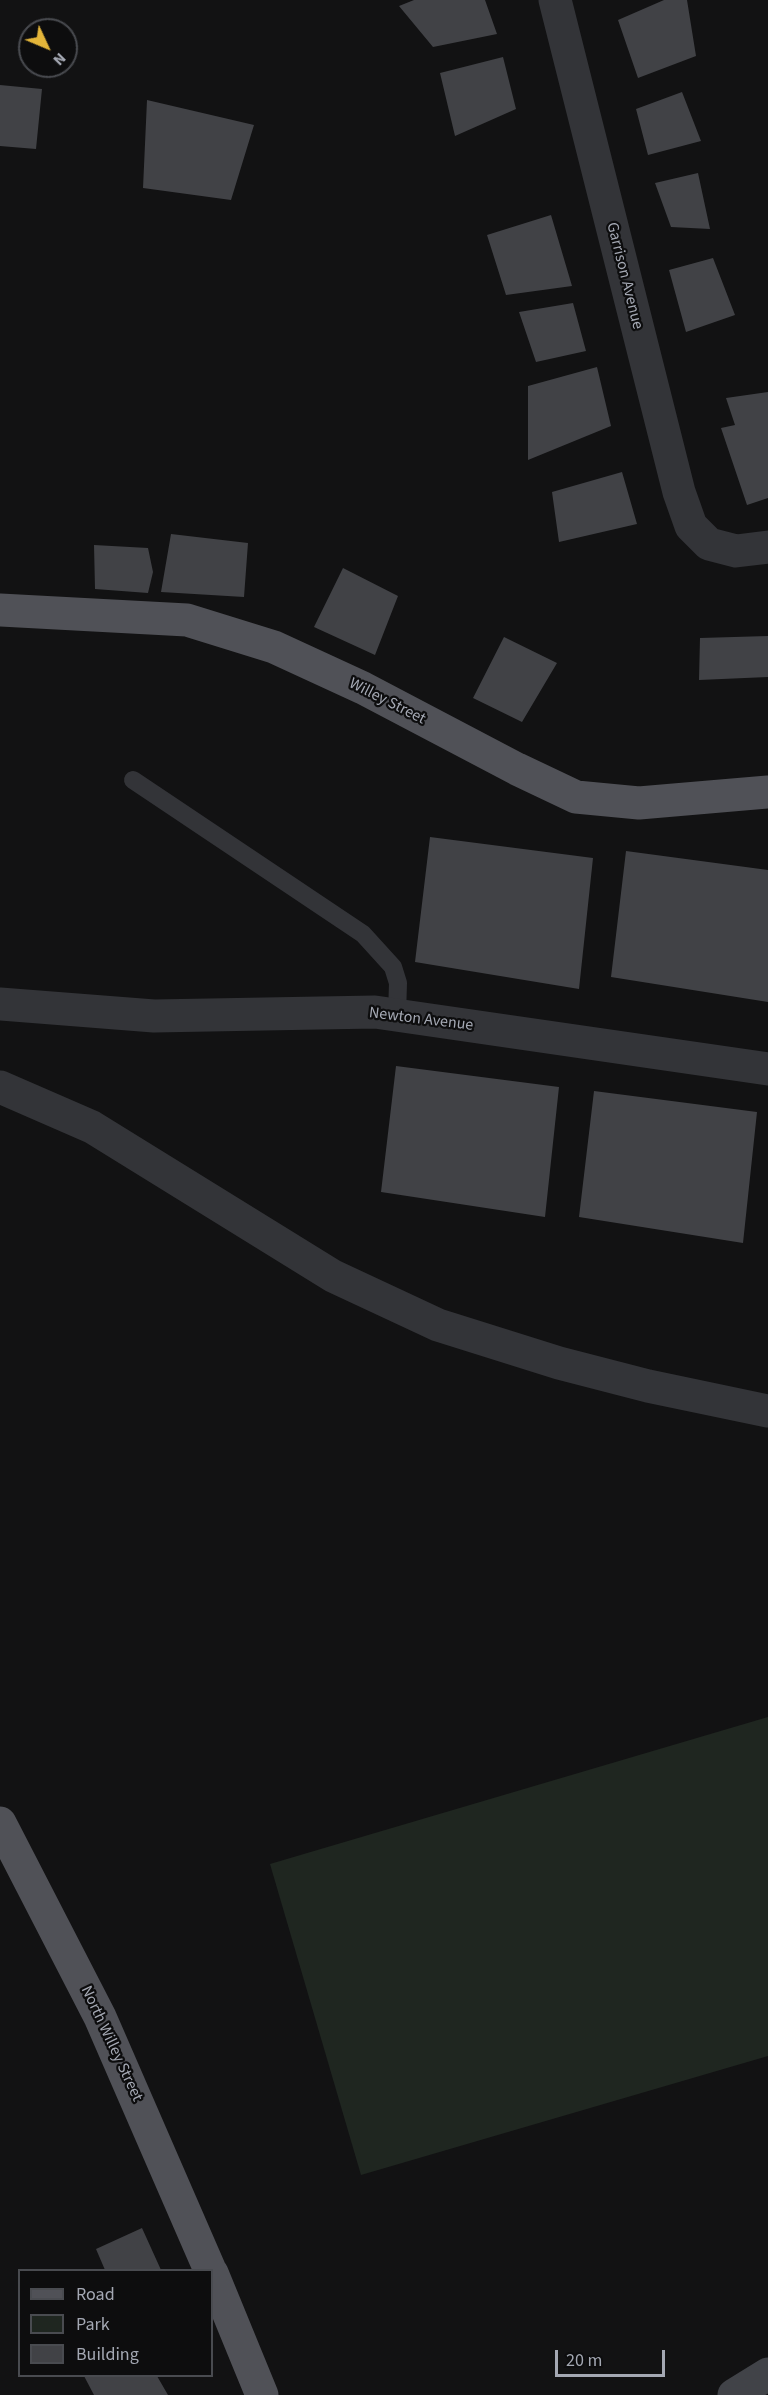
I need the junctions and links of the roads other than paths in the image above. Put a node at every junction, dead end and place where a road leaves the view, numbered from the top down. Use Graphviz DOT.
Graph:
graph roads {
  1 [pos="555,0"];
  2 [pos="768,548"];
  3 [pos="0,610"];
  4 [pos="133,780"];
  5 [pos="768,792"];
  6 [pos="0,1004"];
  7 [pos="397,1015"];
  8 [pos="768,1069"];
  9 [pos="0,1087"];
  10 [pos="768,1411"];
  11 [pos="0,1823"];
  12 [pos="210,2269"];
  13 [pos="213,2277"];
  14 [pos="768,2374"];
  15 [pos="262,2395"];
  16 [pos="734,2395"];
  1 -- 2 [label="street, Garrison Avenue"];
  3 -- 5 [label="main road, Willey Street"];
  4 -- 7 [label="lane"];
  6 -- 7 [label="street, Newton Avenue"];
  7 -- 8 [label="street, Newton Avenue"];
  9 -- 10 [label="street"];
  11 -- 12 [label="main road, North Willey Street"];
  13 -- 15 [label="main road, North Willey Street"];
  14 -- 16 [label="street"];
}
